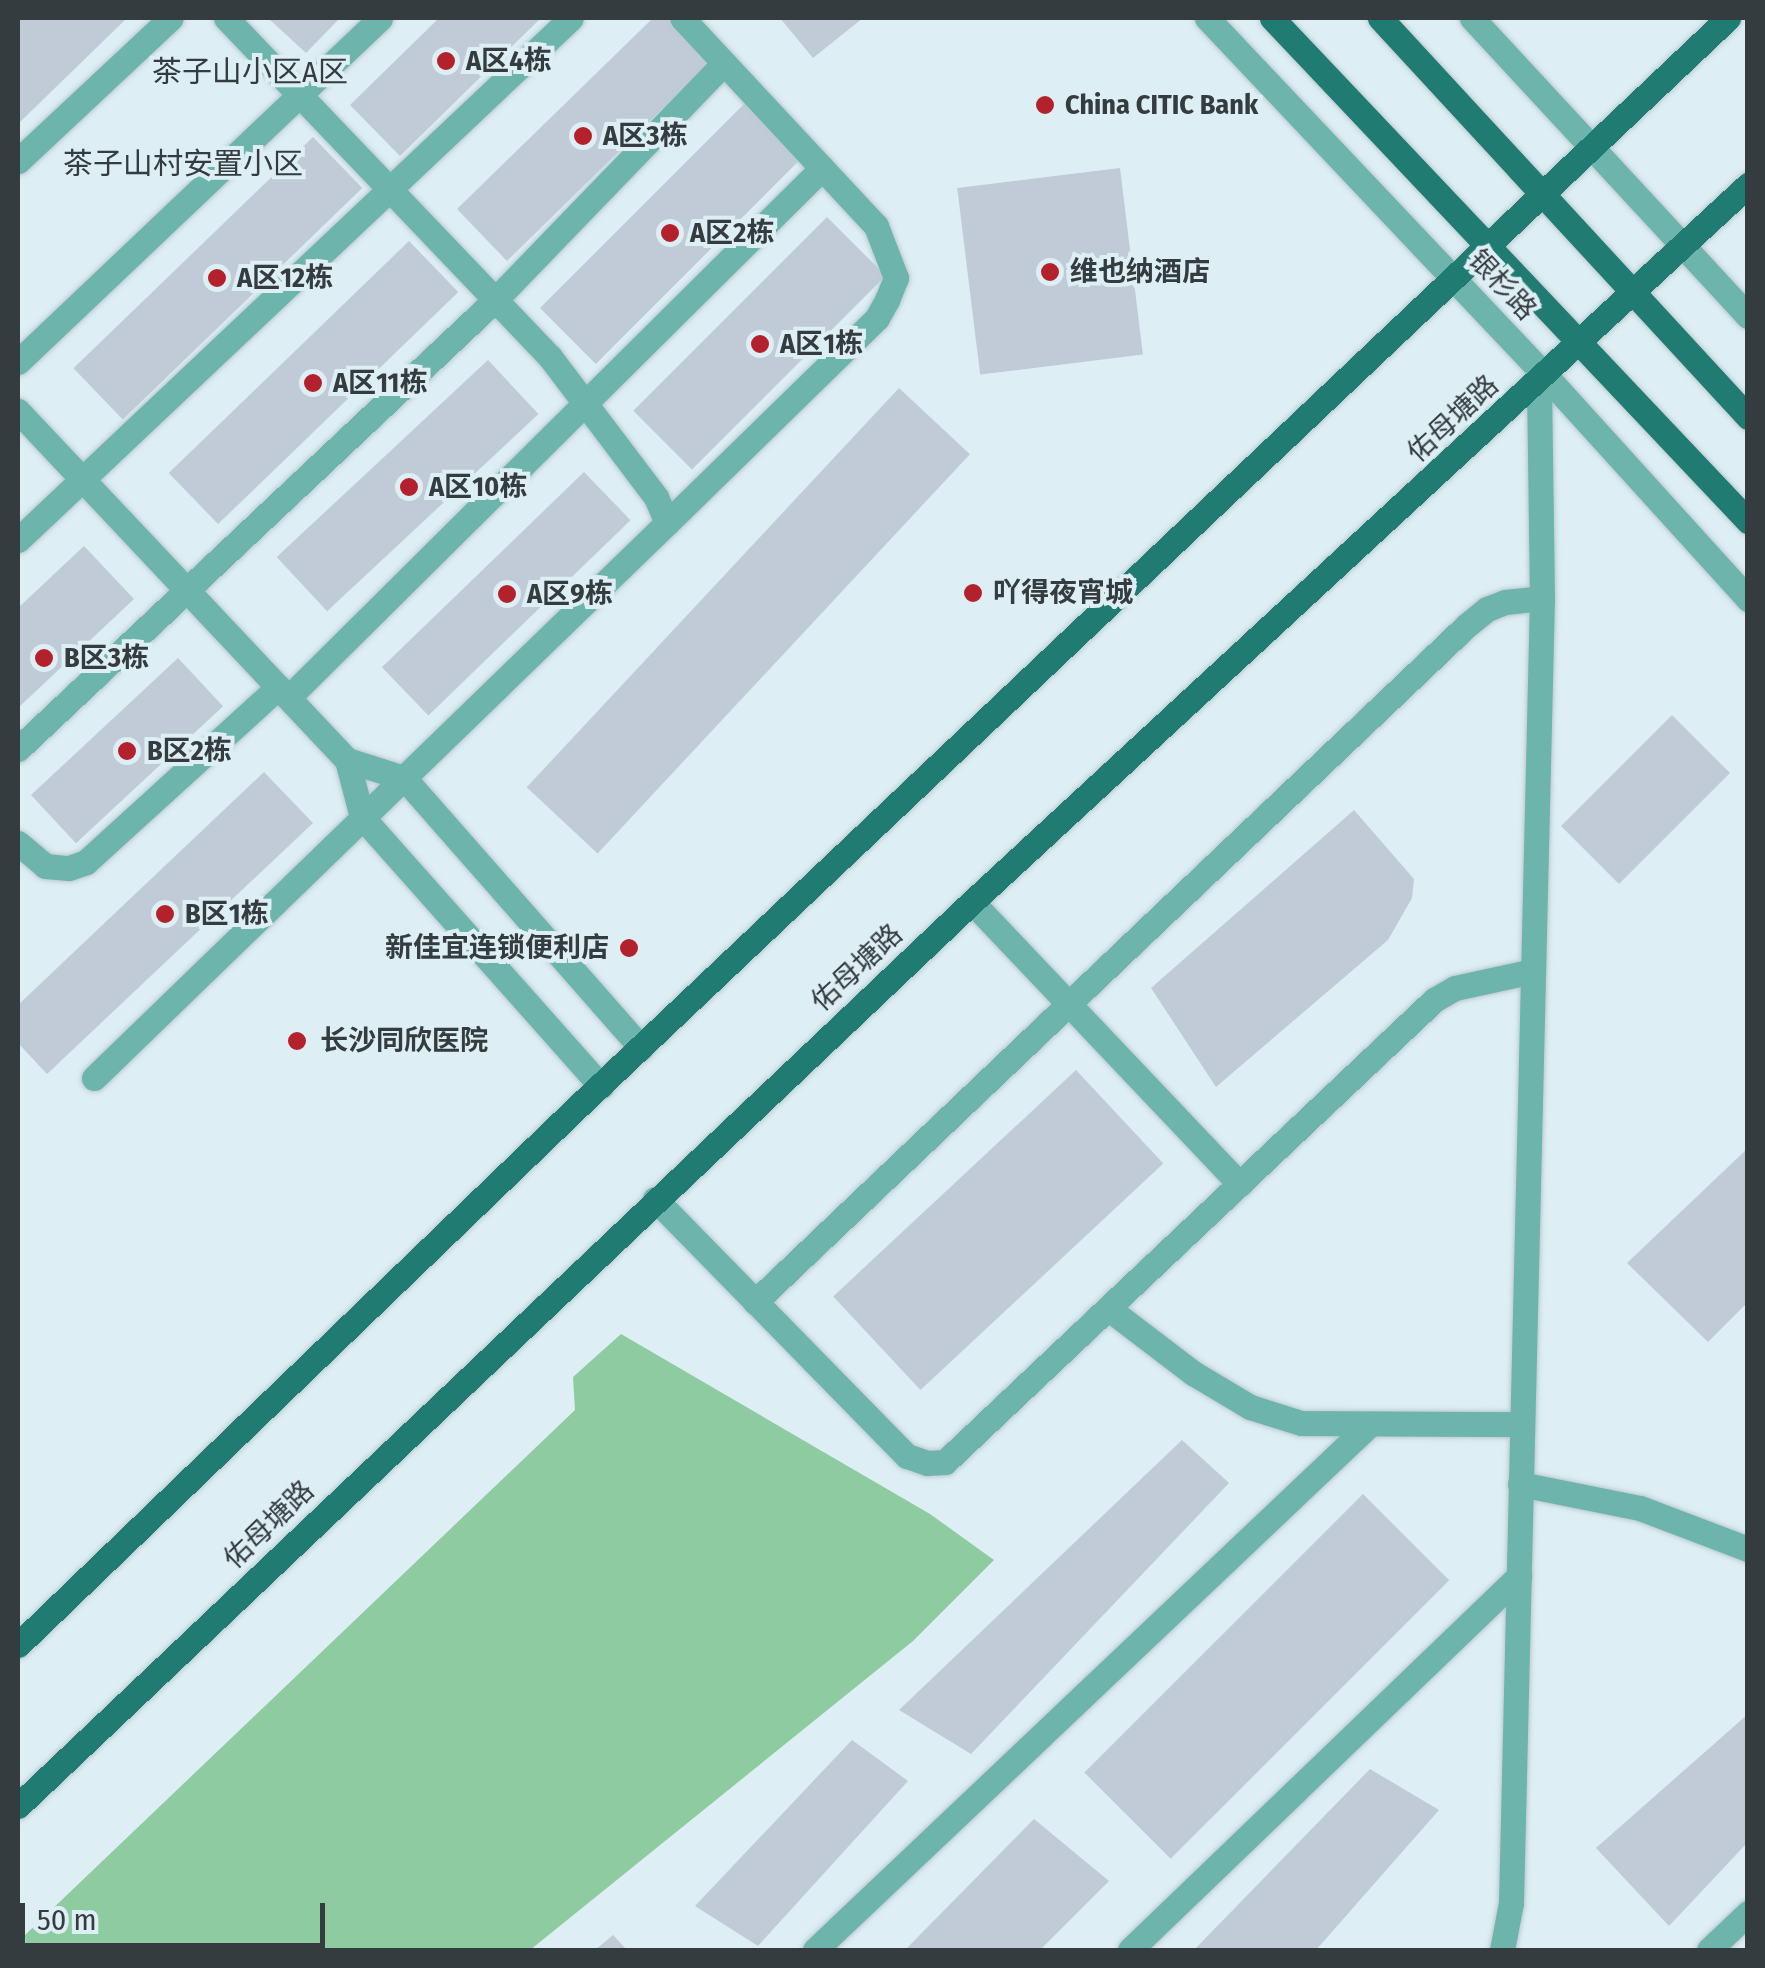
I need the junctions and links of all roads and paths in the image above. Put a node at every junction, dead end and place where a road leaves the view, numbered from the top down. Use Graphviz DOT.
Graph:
graph roads {
  1 [pos="171,18"];
  2 [pos="226,18"];
  3 [pos="380,18"];
  4 [pos="571,18"];
  5 [pos="682,18"];
  6 [pos="1206,18"];
  7 [pos="1272,18"];
  8 [pos="1380,18"];
  9 [pos="1472,18"];
  10 [pos="1728,18"];
  11 [pos="724,63"];
  12 [pos="300,94"];
  13 [pos="1592,149"];
  14 [pos="18,161"];
  15 [pos="822,168"];
  16 [pos="1748,185"];
  17 [pos="390,189"];
  18 [pos="1542,198"];
  19 [pos="1489,247"];
  20 [pos="1684,248"];
  21 [pos="1454,278"];
  22 [pos="1633,294"];
  23 [pos="496,299"];
  24 [pos="1748,316"];
  25 [pos="1580,341"];
  26 [pos="18,362"];
  27 [pos="1542,377"];
  28 [pos="586,400"];
  29 [pos="18,411"];
  30 [pos="1748,417"];
  31 [pos="83,480"];
  32 [pos="1748,521"];
  33 [pos="667,523"];
  34 [pos="18,540"];
  35 [pos="186,590"];
  36 [pos="1542,598"];
  37 [pos="1748,599"];
  38 [pos="283,692"];
  39 [pos="18,749"];
  40 [pos="347,760"];
  41 [pos="404,778"];
  42 [pos="362,817"];
  43 [pos="18,843"];
  44 [pos="972,902"];
  45 [pos="1533,971"];
  46 [pos="1067,1005"];
  47 [pos="640,1048"];
  48 [pos="94,1078"];
  49 [pos="600,1086"];
  50 [pos="1240,1184"];
  51 [pos="655,1200"];
  52 [pos="754,1302"];
  53 [pos="1110,1309"];
  54 [pos="1522,1424"];
  55 [pos="1368,1426"];
  56 [pos="1520,1484"];
  57 [pos="1748,1549"];
  58 [pos="1519,1576"];
  59 [pos="18,1645"];
  60 [pos="18,1806"];
  61 [pos="1748,1913"];
  62 [pos="1510,1946"];
  63 [pos="816,1950"];
  64 [pos="1130,1950"];
  65 [pos="1710,1950"];
  1 -- 14 [label="street"];
  2 -- 12 [label="street"];
  3 -- 12 [label="street"];
  4 -- 17 [label="street"];
  5 -- 11 [label="street"];
  6 -- 21 [label="street, 银杉路"];
  7 -- 19 [label="main road, 银杉路"];
  8 -- 18 [label="main road"];
  9 -- 13 [label="street"];
  10 -- 13 [label="main road"];
  11 -- 15 [label="street"];
  11 -- 23 [label="street"];
  12 -- 17 [label="street"];
  12 -- 26 [label="street"];
  13 -- 18 [label="main road"];
  13 -- 20 [label="street"];
  15 -- 28 [label="street"];
  15 -- 33 [label="street"];
  16 -- 20 [label="main road, 佑母塘路"];
  17 -- 23 [label="street"];
  17 -- 31 [label="street"];
  18 -- 19 [label="main road"];
  18 -- 22 [label="main road"];
  19 -- 21 [label="main road"];
  19 -- 25 [label="main road, 银杉路"];
  20 -- 22 [label="main road, 佑母塘路"];
  20 -- 24 [label="street"];
  21 -- 27 [label="street, 银杉路"];
  21 -- 47 [label="main road"];
  22 -- 25 [label="main road, 佑母塘路"];
  22 -- 30 [label="main road"];
  23 -- 28 [label="street"];
  23 -- 35 [label="street"];
  25 -- 27 [label="main road, 佑母塘路"];
  25 -- 32 [label="main road, 银杉路"];
  27 -- 36 [label="street"];
  27 -- 37 [label="street, 银杉路"];
  27 -- 44 [label="main road, 佑母塘路"];
  28 -- 33 [label="street"];
  28 -- 38 [label="street"];
  29 -- 31 [label="street"];
  31 -- 34 [label="street"];
  31 -- 35 [label="street"];
  33 -- 41 [label="street"];
  35 -- 38 [label="street"];
  35 -- 39 [label="street"];
  36 -- 45 [label="street"];
  36 -- 46 [label="street"];
  38 -- 40 [label="street"];
  38 -- 43 [label="street"];
  40 -- 41 [label="street"];
  40 -- 42 [label="street"];
  41 -- 42 [label="street"];
  41 -- 47 [label="street"];
  42 -- 48 [label="street"];
  42 -- 49 [label="street"];
  44 -- 46 [label="street"];
  44 -- 51 [label="main road, 佑母塘路"];
  45 -- 50 [label="street"];
  45 -- 54 [label="street"];
  46 -- 50 [label="street"];
  46 -- 52 [label="street"];
  47 -- 49 [label="main road"];
  49 -- 59 [label="main road"];
  50 -- 53 [label="street"];
  51 -- 52 [label="street"];
  51 -- 60 [label="main road, 佑母塘路"];
  52 -- 53 [label="street"];
  53 -- 55 [label="street"];
  54 -- 55 [label="street"];
  54 -- 56 [label="street"];
  55 -- 63 [label="street"];
  56 -- 57 [label="street"];
  56 -- 58 [label="street"];
  58 -- 62 [label="street"];
  58 -- 64 [label="street"];
  61 -- 65 [label="street"];
}
